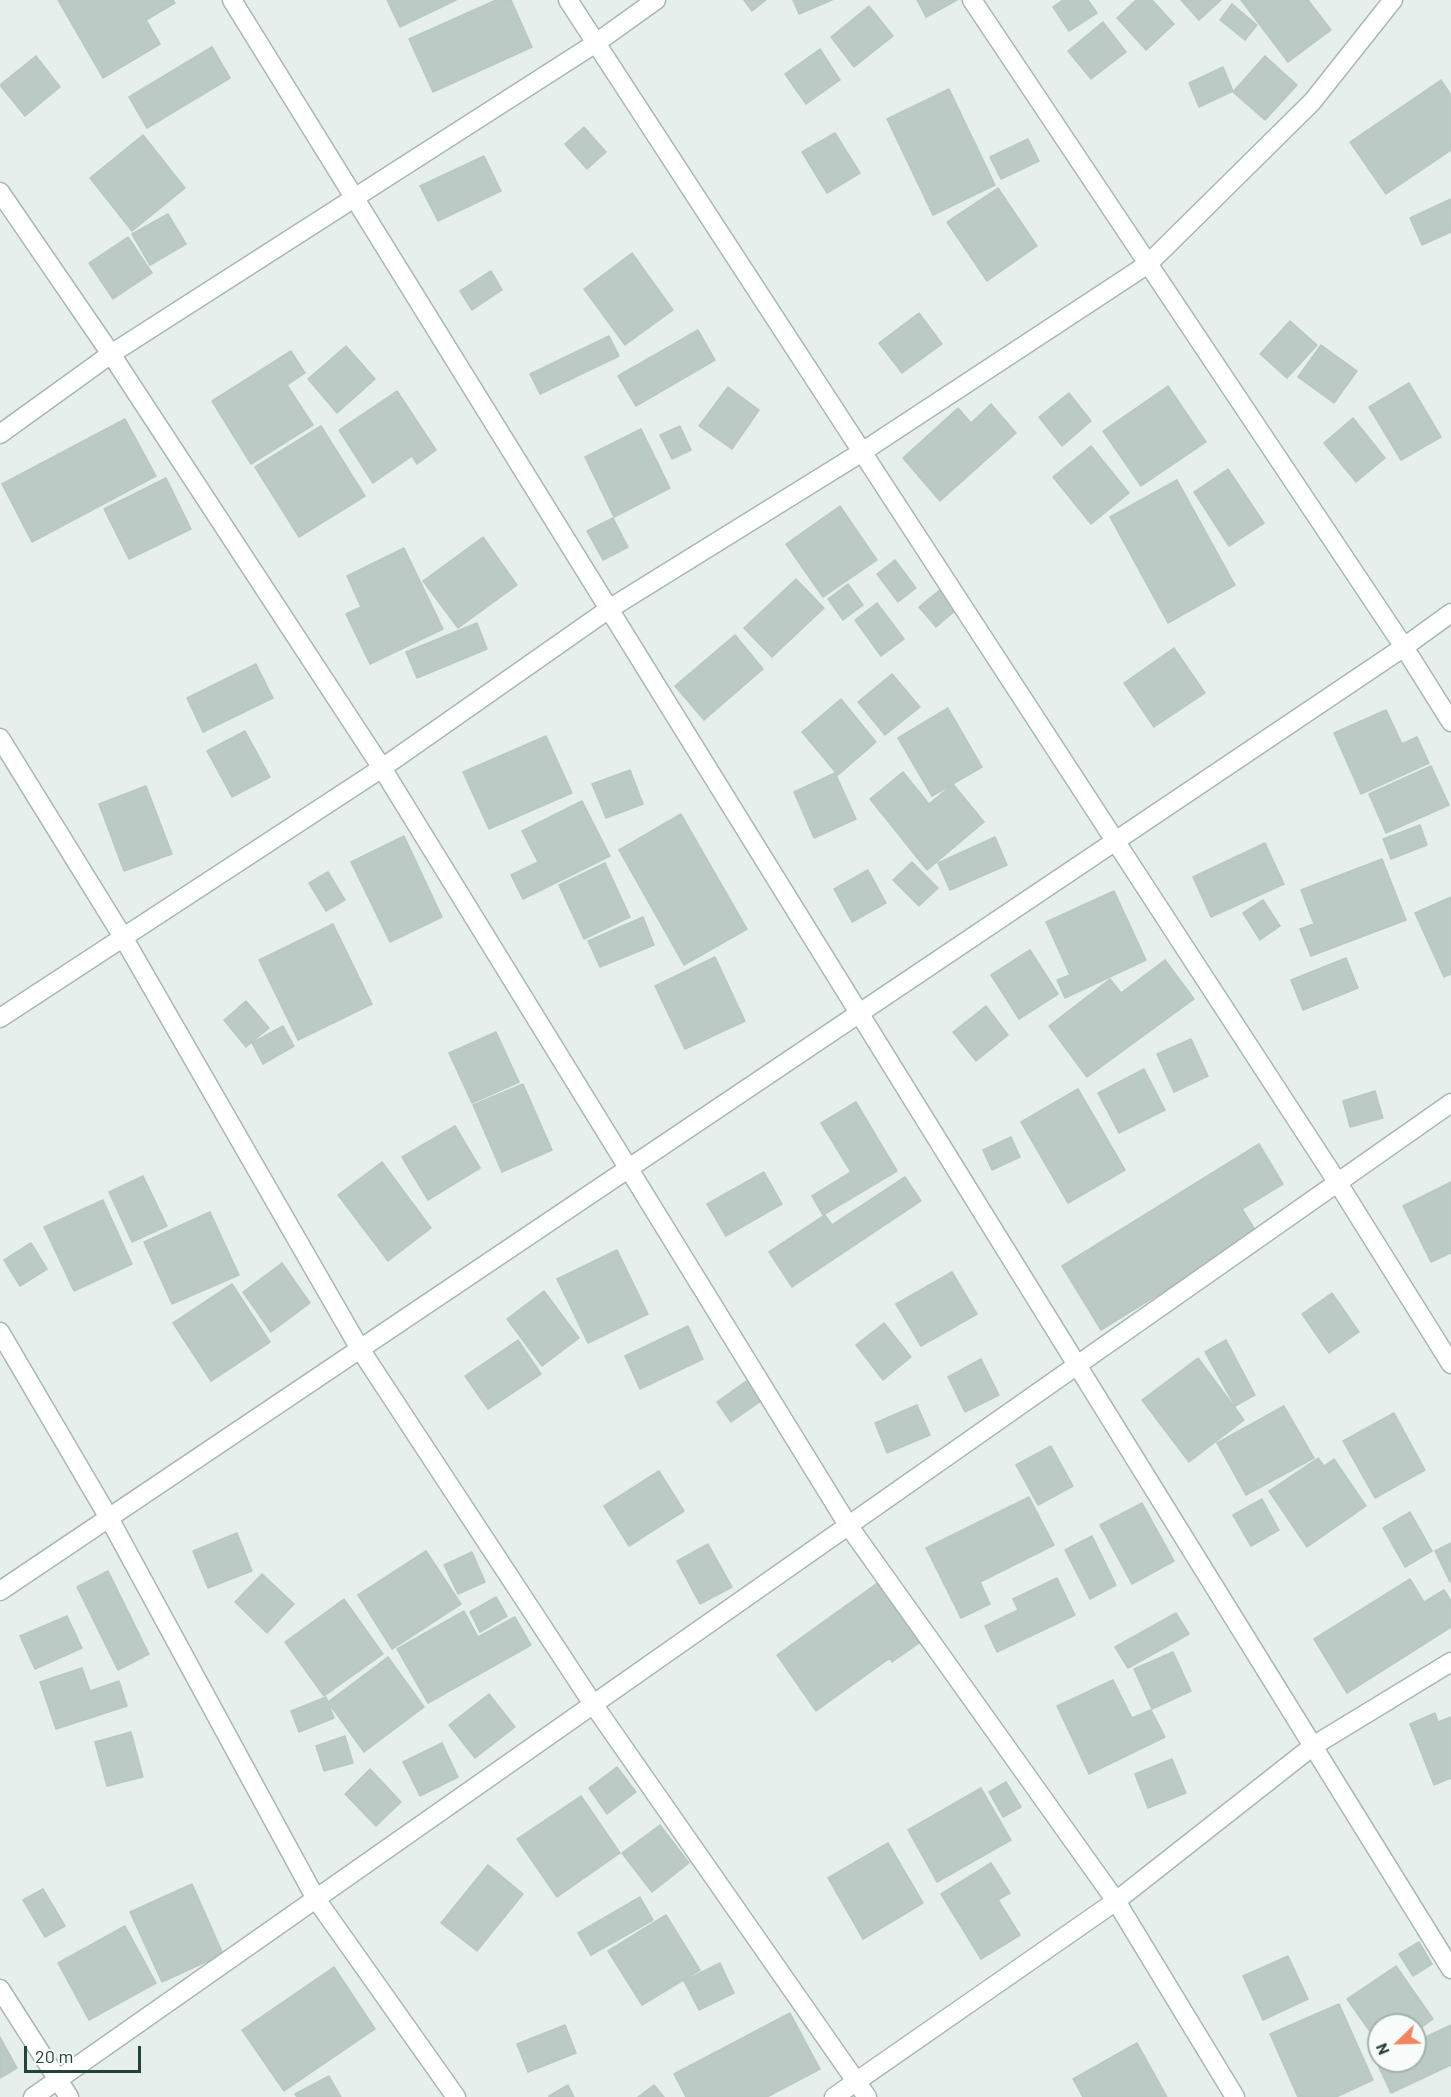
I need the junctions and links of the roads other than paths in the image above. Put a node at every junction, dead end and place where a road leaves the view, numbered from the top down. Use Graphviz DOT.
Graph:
graph roads {
  1 [pos="232,0"];
  2 [pos="568,0"];
  3 [pos="656,0"];
  4 [pos="972,0"];
  5 [pos="1393,0"];
  6 [pos="596,43"];
  7 [pos="0,192"];
  8 [pos="355,198"];
  9 [pos="1148,264"];
  10 [pos="111,354"];
  11 [pos="0,435"];
  12 [pos="862,452"];
  13 [pos="609,609"];
  14 [pos="1451,613"];
  15 [pos="1404,647"];
  16 [pos="1451,722"];
  17 [pos="0,738"];
  18 [pos="382,768"];
  19 [pos="1116,841"];
  20 [pos="123,937"];
  21 [pos="860,1014"];
  22 [pos="0,1018"];
  23 [pos="1451,1102"];
  24 [pos="629,1168"];
  25 [pos="1336,1183"];
  26 [pos="0,1332"];
  27 [pos="360,1349"];
  28 [pos="1451,1364"];
  29 [pos="1078,1366"];
  30 [pos="109,1518"];
  31 [pos="848,1526"];
  32 [pos="0,1591"];
  33 [pos="1451,1662"];
  34 [pos="593,1704"];
  35 [pos="1313,1746"];
  36 [pos="316,1899"];
  37 [pos="1116,1901"];
  38 [pos="1451,1969"];
  39 [pos="0,1989"];
  40 [pos="57,2080"];
  41 [pos="857,2080"];
  42 [pos="33,2097"];
  43 [pos="69,2097"];
  44 [pos="456,2097"];
  45 [pos="834,2097"];
  46 [pos="867,2097"];
  47 [pos="1235,2097"];
  1 -- 8 [label="street"];
  2 -- 6 [label="street"];
  3 -- 6 [label="street"];
  4 -- 9 [label="street"];
  5 -- 9 [label="street"];
  6 -- 8 [label="street"];
  6 -- 12 [label="street"];
  7 -- 10 [label="street"];
  8 -- 10 [label="street"];
  8 -- 13 [label="street"];
  9 -- 12 [label="street"];
  9 -- 15 [label="street"];
  10 -- 11 [label="street"];
  10 -- 18 [label="street"];
  12 -- 13 [label="street"];
  12 -- 19 [label="street"];
  13 -- 18 [label="street"];
  13 -- 21 [label="street"];
  14 -- 15 [label="street"];
  15 -- 16 [label="street"];
  15 -- 19 [label="street"];
  17 -- 20 [label="street"];
  18 -- 20 [label="street"];
  18 -- 24 [label="street"];
  19 -- 21 [label="street"];
  19 -- 25 [label="street"];
  20 -- 22 [label="street"];
  20 -- 27 [label="street"];
  21 -- 24 [label="street"];
  21 -- 29 [label="street"];
  23 -- 25 [label="street"];
  24 -- 27 [label="street"];
  24 -- 31 [label="street"];
  25 -- 28 [label="street"];
  25 -- 29 [label="street"];
  26 -- 30 [label="street"];
  27 -- 30 [label="street"];
  27 -- 34 [label="street"];
  29 -- 31 [label="street"];
  29 -- 35 [label="street"];
  30 -- 32 [label="street"];
  30 -- 36 [label="street"];
  31 -- 34 [label="street"];
  31 -- 37 [label="street"];
  33 -- 35 [label="street"];
  34 -- 36 [label="street"];
  34 -- 41 [label="street"];
  35 -- 37 [label="street"];
  35 -- 38 [label="street"];
  36 -- 40 [label="street"];
  36 -- 44 [label="street"];
  37 -- 41 [label="street"];
  37 -- 47 [label="street"];
  39 -- 40 [label="street"];
  40 -- 42 [label="street"];
  40 -- 43 [label="street"];
  41 -- 45 [label="street"];
  41 -- 46 [label="street"];
}
